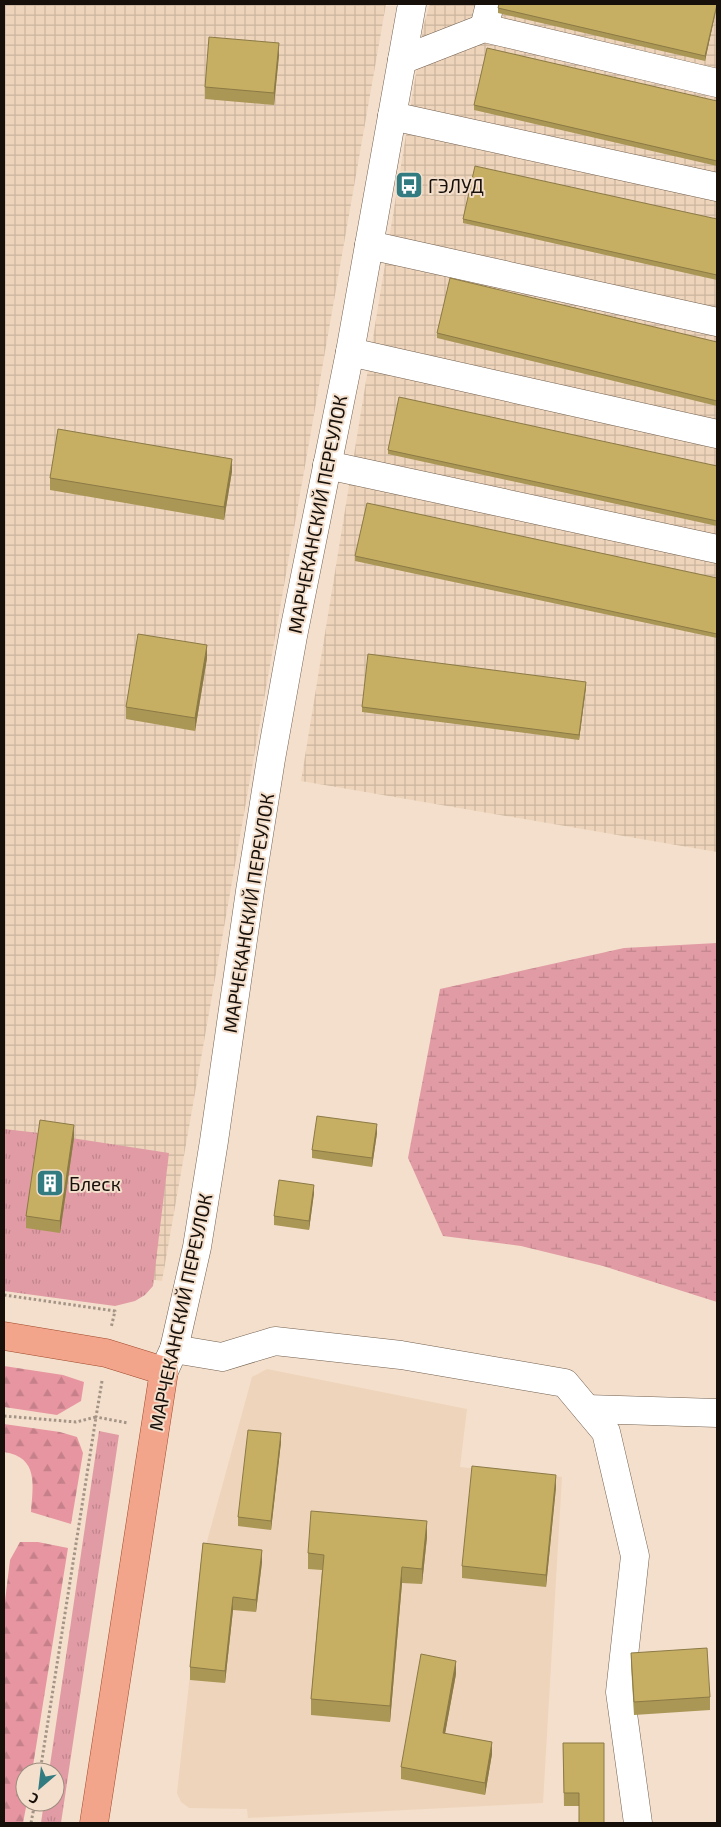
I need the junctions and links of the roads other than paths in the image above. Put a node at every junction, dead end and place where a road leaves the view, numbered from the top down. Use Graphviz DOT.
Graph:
graph roads {
  1 [pos="412,4"];
  2 [pos="487,16"];
  3 [pos="402,60"];
  4 [pos="717,83"];
  5 [pos="392,116"];
  6 [pos="717,187"];
  7 [pos="369,245"];
  8 [pos="717,322"];
  9 [pos="350,352"];
  10 [pos="717,434"];
  11 [pos="327,465"];
  12 [pos="717,549"];
  13 [pos="4,1336"];
  14 [pos="169,1360"];
  15 [pos="587,1409"];
  16 [pos="717,1412"];
  17 [pos="94,1823"];
  18 [pos="638,1823"];
  1 -- 3 [label="street, МАРЧЕКАНСКИЙ ПЕРЕУЛОК"];
  2 -- 3 [label="street"];
  2 -- 4 [label="street"];
  3 -- 5 [label="street, МАРЧЕКАНСКИЙ ПЕРЕУЛОК"];
  5 -- 6 [label="street"];
  5 -- 7 [label="street, МАРЧЕКАНСКИЙ ПЕРЕУЛОК"];
  7 -- 8 [label="street"];
  7 -- 9 [label="street, МАРЧЕКАНСКИЙ ПЕРЕУЛОК"];
  9 -- 10 [label="street"];
  9 -- 11 [label="street, МАРЧЕКАНСКИЙ ПЕРЕУЛОК"];
  11 -- 12 [label="street"];
  11 -- 14 [label="street, МАРЧЕКАНСКИЙ ПЕРЕУЛОК"];
  13 -- 14 [label="main road"];
  14 -- 15 [label="street"];
  14 -- 17 [label="main road, МАРЧЕКАНСКИЙ ПЕРЕУЛОК"];
  15 -- 16 [label="street"];
  15 -- 18 [label="street"];
}
